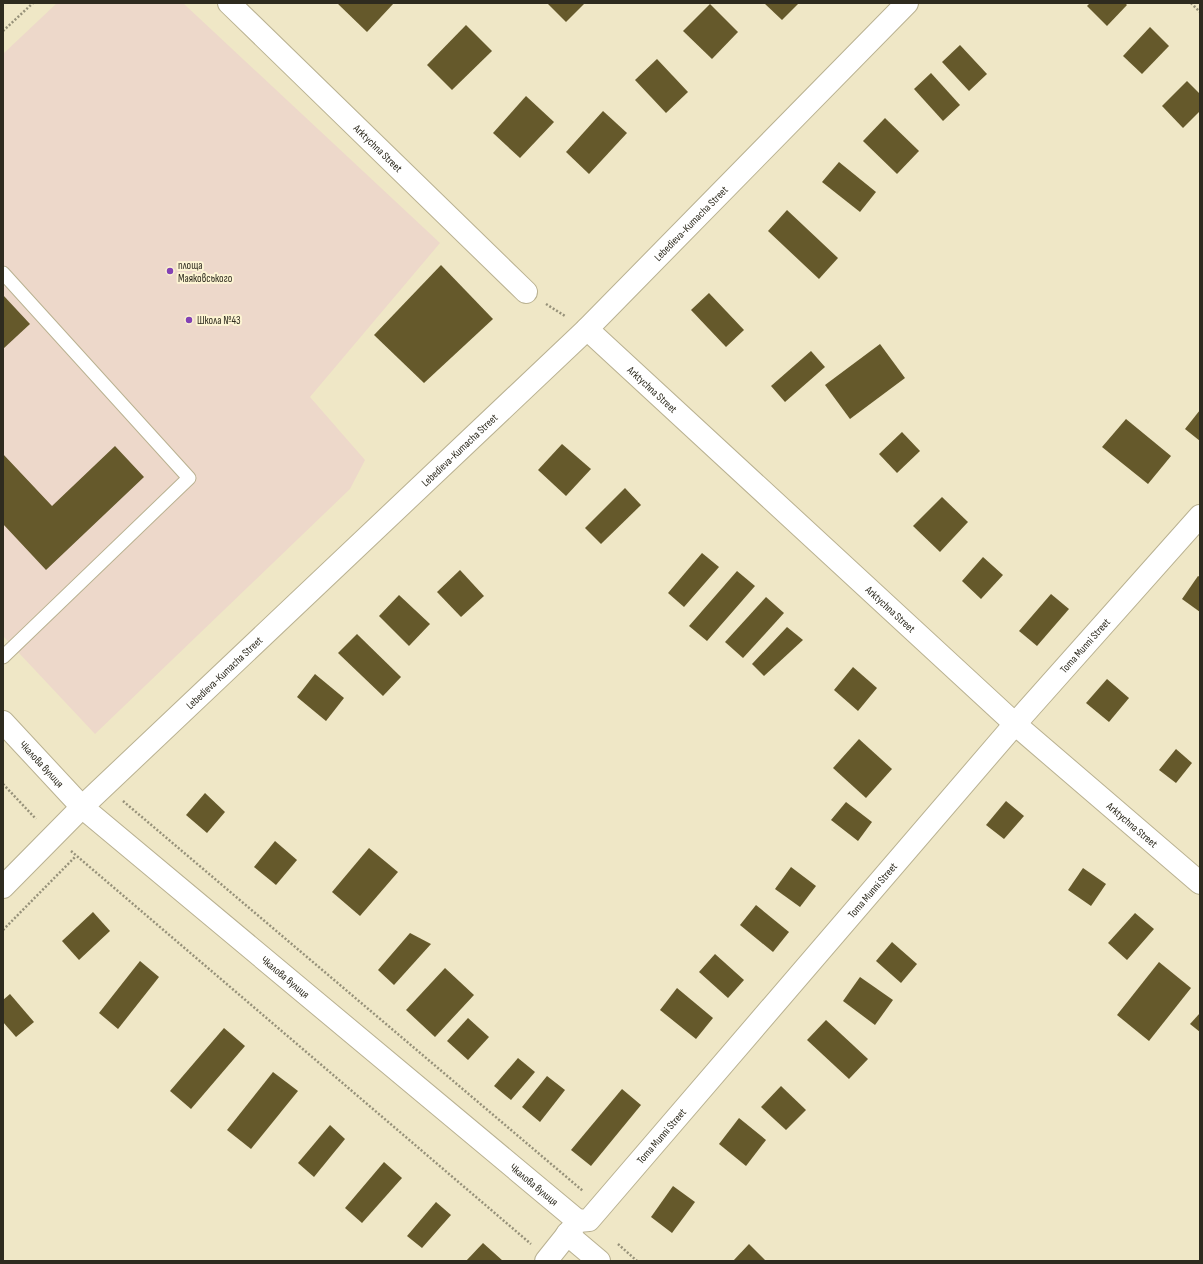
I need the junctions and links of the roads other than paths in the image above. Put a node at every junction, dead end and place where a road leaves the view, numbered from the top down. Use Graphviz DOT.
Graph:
graph roads {
  1 [pos="229,3"];
  2 [pos="907,3"];
  3 [pos="3,273"];
  4 [pos="526,292"];
  5 [pos="587,329"];
  6 [pos="1200,516"];
  7 [pos="3,657"];
  8 [pos="3,722"];
  9 [pos="1015,724"];
  10 [pos="82,806"];
  11 [pos="1200,883"];
  12 [pos="3,888"];
  13 [pos="573,1228"];
  14 [pos="547,1260"];
  15 [pos="599,1261"];
  1 -- 4 [label="street, Arktychna Street"];
  2 -- 5 [label="street, Lebedieva-Kumacha Street"];
  3 -- 7 [label="lane"];
  5 -- 9 [label="street, Arktychna Street"];
  5 -- 10 [label="street, Lebedieva-Kumacha Street"];
  6 -- 9 [label="street, Toma Munni Street"];
  8 -- 10 [label="street, Чкалова вулиця"];
  9 -- 11 [label="street, Arktychna Street"];
  9 -- 13 [label="street, Toma Munni Street"];
  10 -- 12 [label="street, Lebedieva-Kumacha Street"];
  10 -- 13 [label="street, Чкалова вулиця"];
  13 -- 14 [label="street, Toma Munni Street"];
  13 -- 15 [label="street, Чкалова вулиця"];
}
